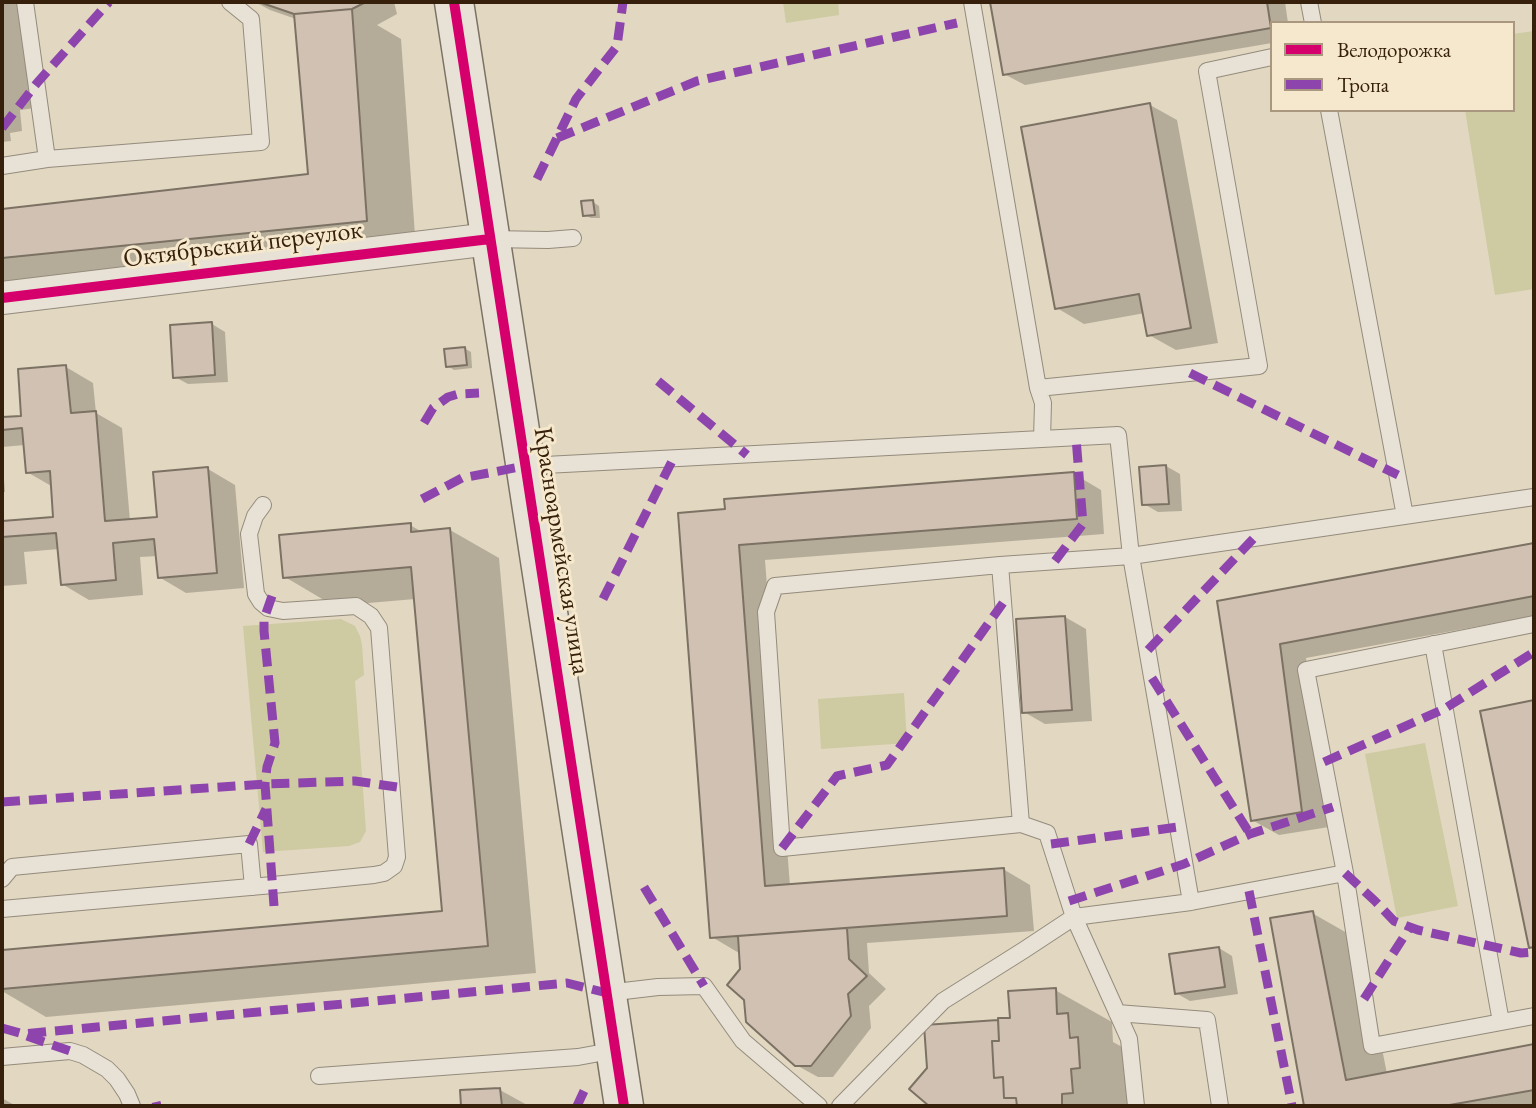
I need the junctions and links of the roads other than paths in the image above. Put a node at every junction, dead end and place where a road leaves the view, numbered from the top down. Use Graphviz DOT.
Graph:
graph roads {
  1 [pos="25,2"];
  2 [pos="230,2"];
  3 [pos="454,2"];
  4 [pos="972,2"];
  5 [pos="1309,2"];
  6 [pos="1313,21"];
  7 [pos="1270,58"];
  8 [pos="1329,112"];
  9 [pos="47,159"];
  10 [pos="2,166"];
  11 [pos="573,238"];
  12 [pos="490,239"];
  13 [pos="2,298"];
  14 [pos="1038,388"];
  15 [pos="1042,439"];
  16 [pos="525,466"];
  17 [pos="1534,498"];
  18 [pos="263,505"];
  19 [pos="1405,516"];
  20 [pos="1132,556"];
  21 [pos="1000,565"];
  22 [pos="1534,624"];
  23 [pos="1433,643"];
  24 [pos="1021,824"];
  25 [pos="1345,873"];
  26 [pos="2,879"];
  27 [pos="253,887"];
  28 [pos="1191,902"];
  29 [pos="2,909"];
  30 [pos="1074,917"];
  31 [pos="607,993"];
  32 [pos="1117,1013"];
  33 [pos="1534,1016"];
  34 [pos="1501,1022"];
  35 [pos="615,1050"];
  36 [pos="2,1057"];
  37 [pos="320,1076"];
  38 [pos="132,1106"];
  39 [pos="624,1106"];
  40 [pos="819,1106"];
  41 [pos="840,1106"];
  42 [pos="1136,1106"];
  43 [pos="1220,1106"];
  1 -- 9 [label="lane"];
  2 -- 9 [label="lane"];
  3 -- 12 [label="street, Красноармейская улица"];
  4 -- 14 [label="lane"];
  5 -- 6 [label="lane"];
  7 -- 14 [label="lane"];
  8 -- 19 [label="lane"];
  9 -- 10 [label="lane"];
  11 -- 12 [label="lane"];
  12 -- 13 [label="street, Октябрьский переулок"];
  12 -- 16 [label="street, Красноармейская улица"];
  14 -- 15 [label="lane"];
  15 -- 16 [label="lane"];
  15 -- 20 [label="lane"];
  16 -- 31 [label="street, Красноармейская улица"];
  17 -- 19 [label="lane"];
  18 -- 27 [label="lane"];
  19 -- 20 [label="lane"];
  20 -- 21 [label="lane"];
  20 -- 28 [label="lane"];
  21 -- 24 [label="lane"];
  21 -- 24 [label="lane"];
  22 -- 23 [label="lane"];
  23 -- 25 [label="lane"];
  23 -- 34 [label="lane"];
  24 -- 30 [label="lane"];
  25 -- 28 [label="lane"];
  25 -- 34 [label="lane"];
  26 -- 27 [label="lane"];
  27 -- 29 [label="lane"];
  28 -- 30 [label="lane"];
  30 -- 32 [label="lane"];
  30 -- 41 [label="lane"];
  31 -- 35 [label="street, Красноармейская улица"];
  31 -- 40 [label="lane"];
  32 -- 42 [label="lane"];
  32 -- 43 [label="lane"];
  33 -- 34 [label="lane"];
  35 -- 37 [label="lane"];
  35 -- 39 [label="street, Красноармейская улица"];
  36 -- 38 [label="lane"];
}
